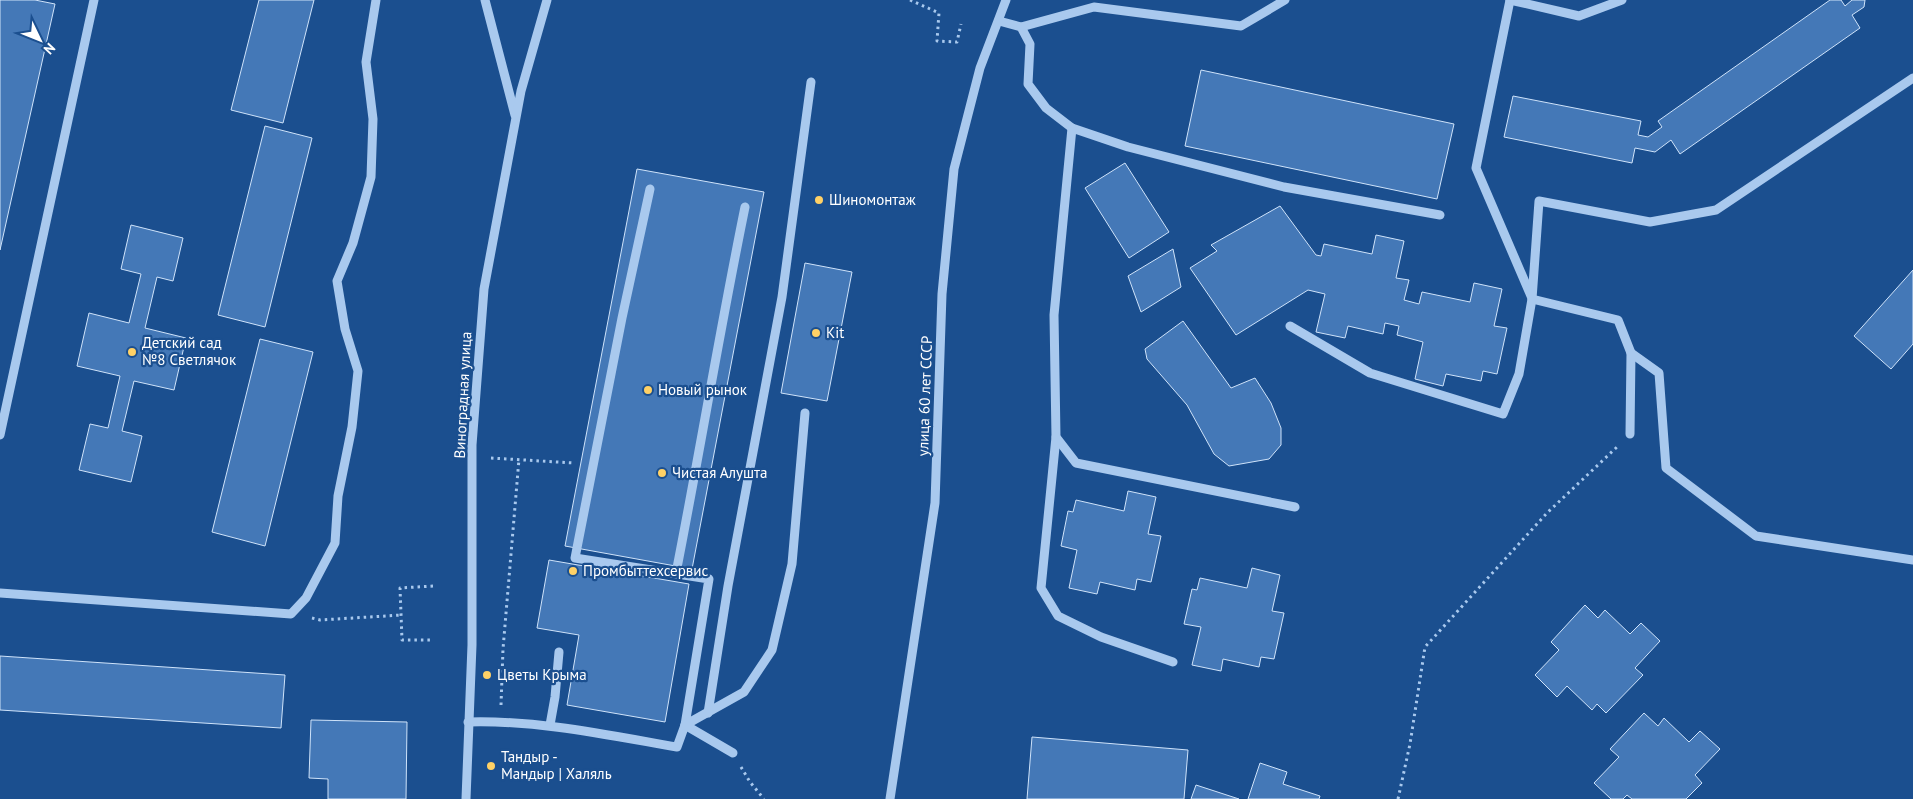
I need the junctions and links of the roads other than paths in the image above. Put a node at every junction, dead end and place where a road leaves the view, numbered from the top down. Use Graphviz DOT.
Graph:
graph roads {
  1 [pos="94,0"];
  2 [pos="376,0"];
  3 [pos="485,0"];
  4 [pos="546,0"];
  5 [pos="1006,0"];
  6 [pos="1286,0"];
  7 [pos="1510,0"];
  8 [pos="1622,0"];
  9 [pos="998,21"];
  10 [pos="1021,26"];
  11 [pos="1913,78"];
  12 [pos="811,82"];
  13 [pos="516,118"];
  14 [pos="1072,128"];
  15 [pos="650,189"];
  16 [pos="745,207"];
  17 [pos="1440,215"];
  18 [pos="1532,299"];
  19 [pos="1290,326"];
  20 [pos="1631,353"];
  21 [pos="805,413"];
  22 [pos="0,434"];
  23 [pos="1630,434"];
  24 [pos="1056,437"];
  25 [pos="1295,507"];
  26 [pos="1913,560"];
  27 [pos="676,573"];
  28 [pos="0,593"];
  29 [pos="559,652"];
  30 [pos="1172,662"];
  31 [pos="708,713"];
  32 [pos="468,722"];
  33 [pos="550,725"];
  34 [pos="685,726"];
  35 [pos="734,753"];
  36 [pos="466,799"];
  37 [pos="890,799"];
  1 -- 22 [label="street"];
  2 -- 28 [label="street"];
  3 -- 13 [label="street"];
  4 -- 13 [label="street, Виноградная улица"];
  5 -- 9 [label="street, улица 60 лет СССР"];
  6 -- 10 [label="street"];
  7 -- 8 [label="street"];
  7 -- 18 [label="street"];
  9 -- 10 [label="street"];
  9 -- 37 [label="street, улица 60 лет СССР"];
  10 -- 14 [label="street"];
  11 -- 18 [label="street"];
  12 -- 31 [label="street"];
  13 -- 32 [label="street, Виноградная улица"];
  14 -- 17 [label="street"];
  14 -- 24 [label="street"];
  15 -- 27 [label="street"];
  16 -- 27 [label="street"];
  18 -- 19 [label="street"];
  18 -- 20 [label="street"];
  20 -- 23 [label="street"];
  20 -- 26 [label="street"];
  21 -- 31 [label="street"];
  24 -- 25 [label="street"];
  24 -- 30 [label="street"];
  27 -- 34 [label="street"];
  29 -- 33 [label="street"];
  31 -- 34 [label="street"];
  32 -- 33 [label="street"];
  32 -- 36 [label="street, Виноградная улица"];
  33 -- 34 [label="street"];
  34 -- 35 [label="street"];
}
